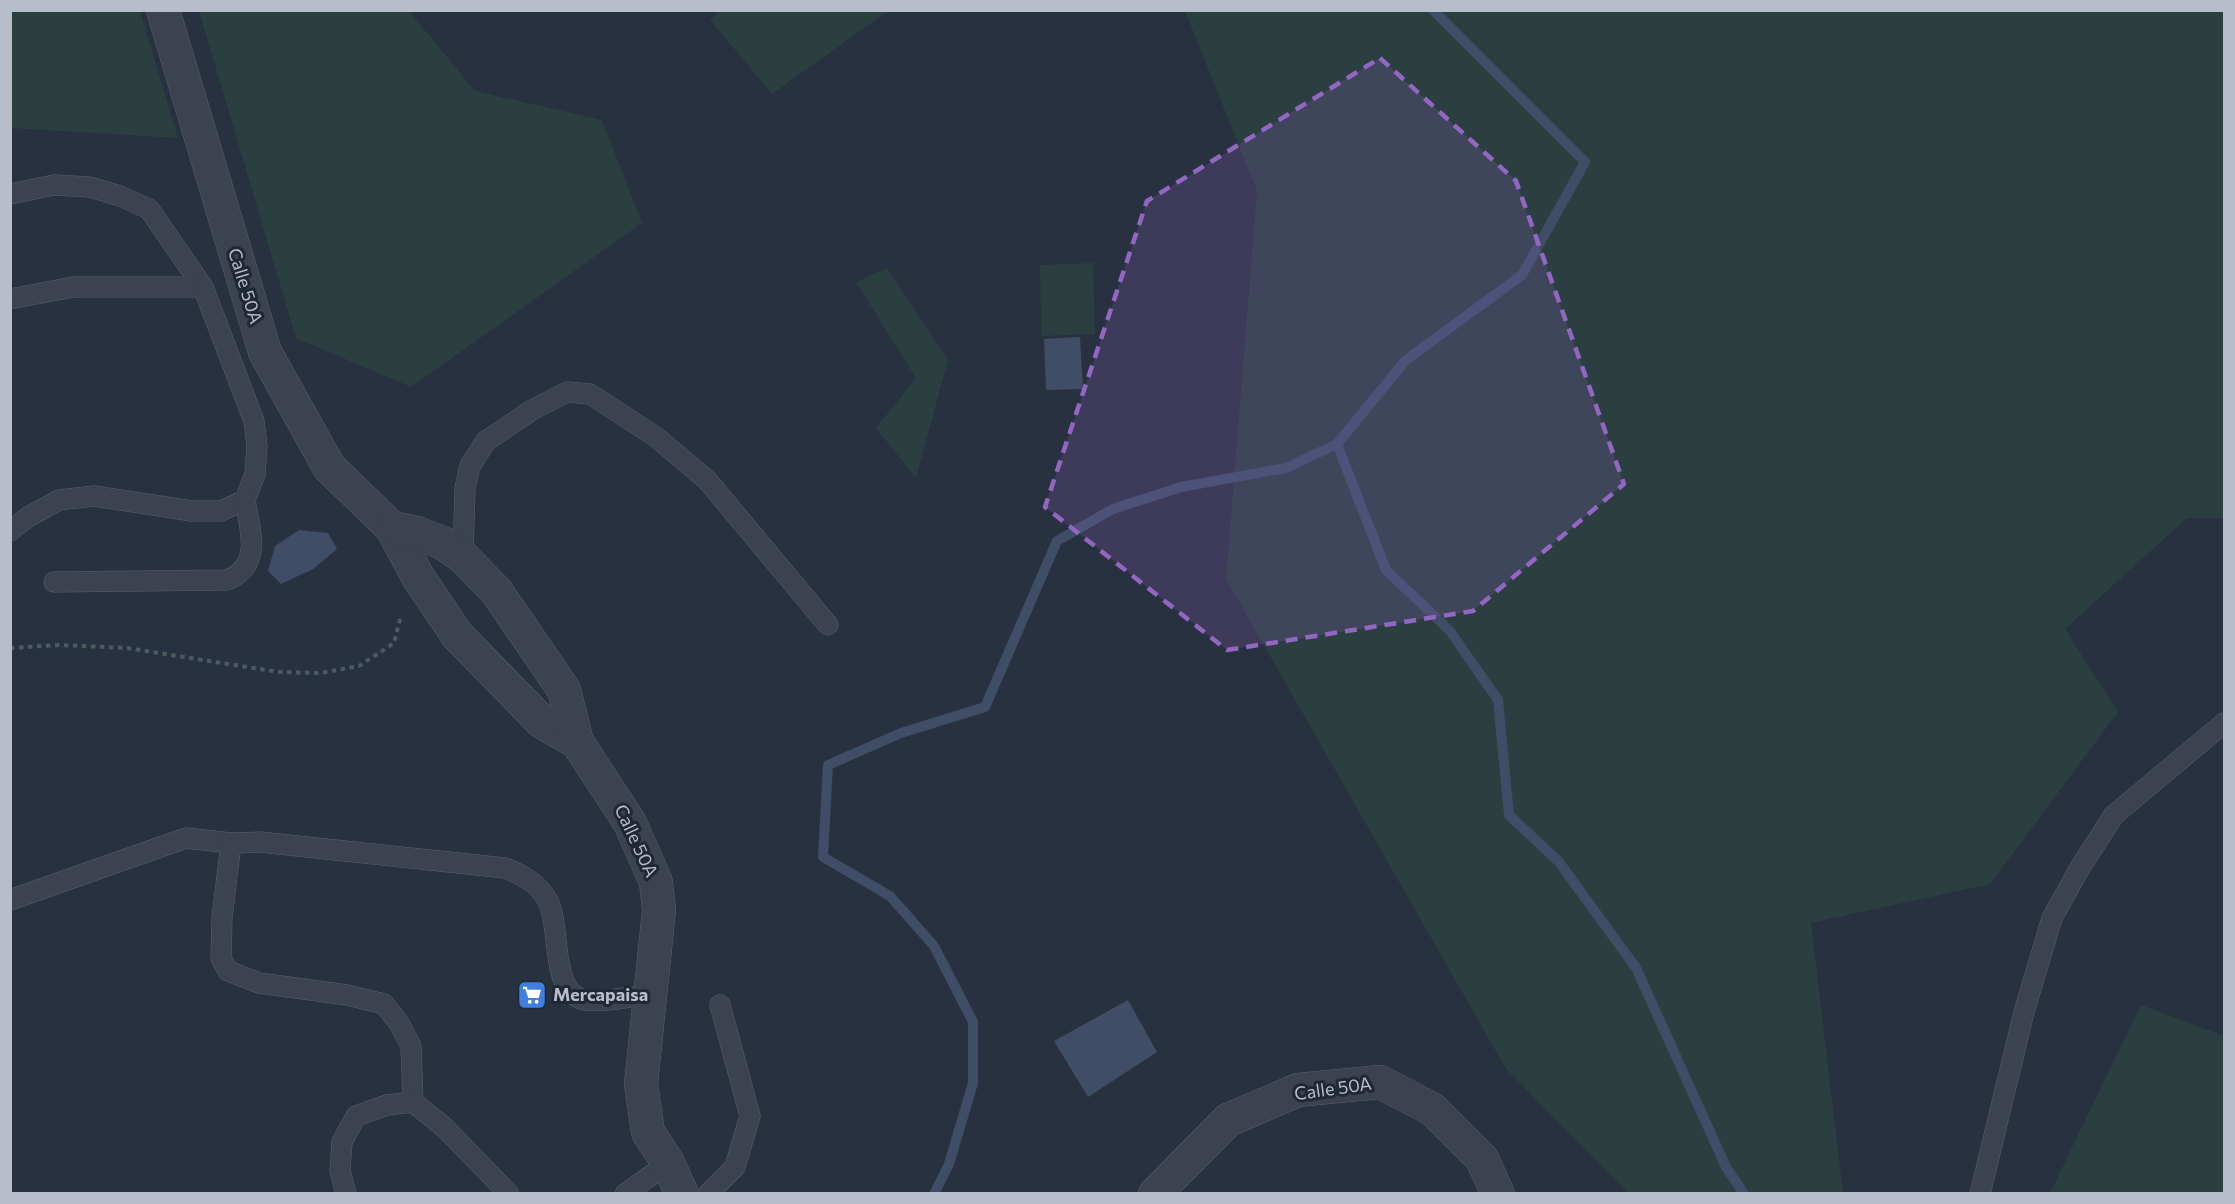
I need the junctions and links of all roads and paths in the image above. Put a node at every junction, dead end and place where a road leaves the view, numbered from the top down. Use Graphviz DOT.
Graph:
graph roads {
  1 [pos="163,10"];
  2 [pos="10,194"];
  3 [pos="203,287"];
  4 [pos="10,298"];
  5 [pos="245,500"];
  6 [pos="392,528"];
  7 [pos="10,531"];
  8 [pos="463,557"];
  9 [pos="54,582"];
  10 [pos="401,613"];
  11 [pos="828,625"];
  12 [pos="10,648"];
  13 [pos="2224,723"];
  14 [pos="577,742"];
  15 [pos="231,843"];
  16 [pos="10,900"];
  17 [pos="651,994"];
  18 [pos="720,1005"];
  19 [pos="413,1102"];
  20 [pos="668,1163"];
  21 [pos="346,1194"];
  22 [pos="509,1194"];
  23 [pos="625,1194"];
  24 [pos="682,1194"];
  25 [pos="708,1194"];
  26 [pos="1155,1194"];
  27 [pos="1498,1194"];
  28 [pos="1980,1194"];
  1 -- 6 [label="street, Calle 50A"];
  2 -- 3 [label="lane"];
  3 -- 4 [label="lane"];
  3 -- 5 [label="lane"];
  5 -- 7 [label="lane"];
  5 -- 9 [label="lane"];
  6 -- 8 [label="street, Calle 50A"];
  6 -- 14 [label="street, Calle 50A"];
  8 -- 11 [label="lane"];
  8 -- 14 [label="street, Calle 50A"];
  10 -- 12 [label="path"];
  13 -- 28 [label="lane"];
  14 -- 17 [label="street, Calle 50A"];
  15 -- 16 [label="lane"];
  15 -- 17 [label="lane"];
  15 -- 19 [label="lane"];
  17 -- 20 [label="street, Calle 50A"];
  18 -- 25 [label="lane"];
  19 -- 21 [label="lane"];
  19 -- 22 [label="lane"];
  20 -- 23 [label="lane"];
  20 -- 24 [label="street, Calle 50A"];
  26 -- 27 [label="street, Calle 50A"];
}
